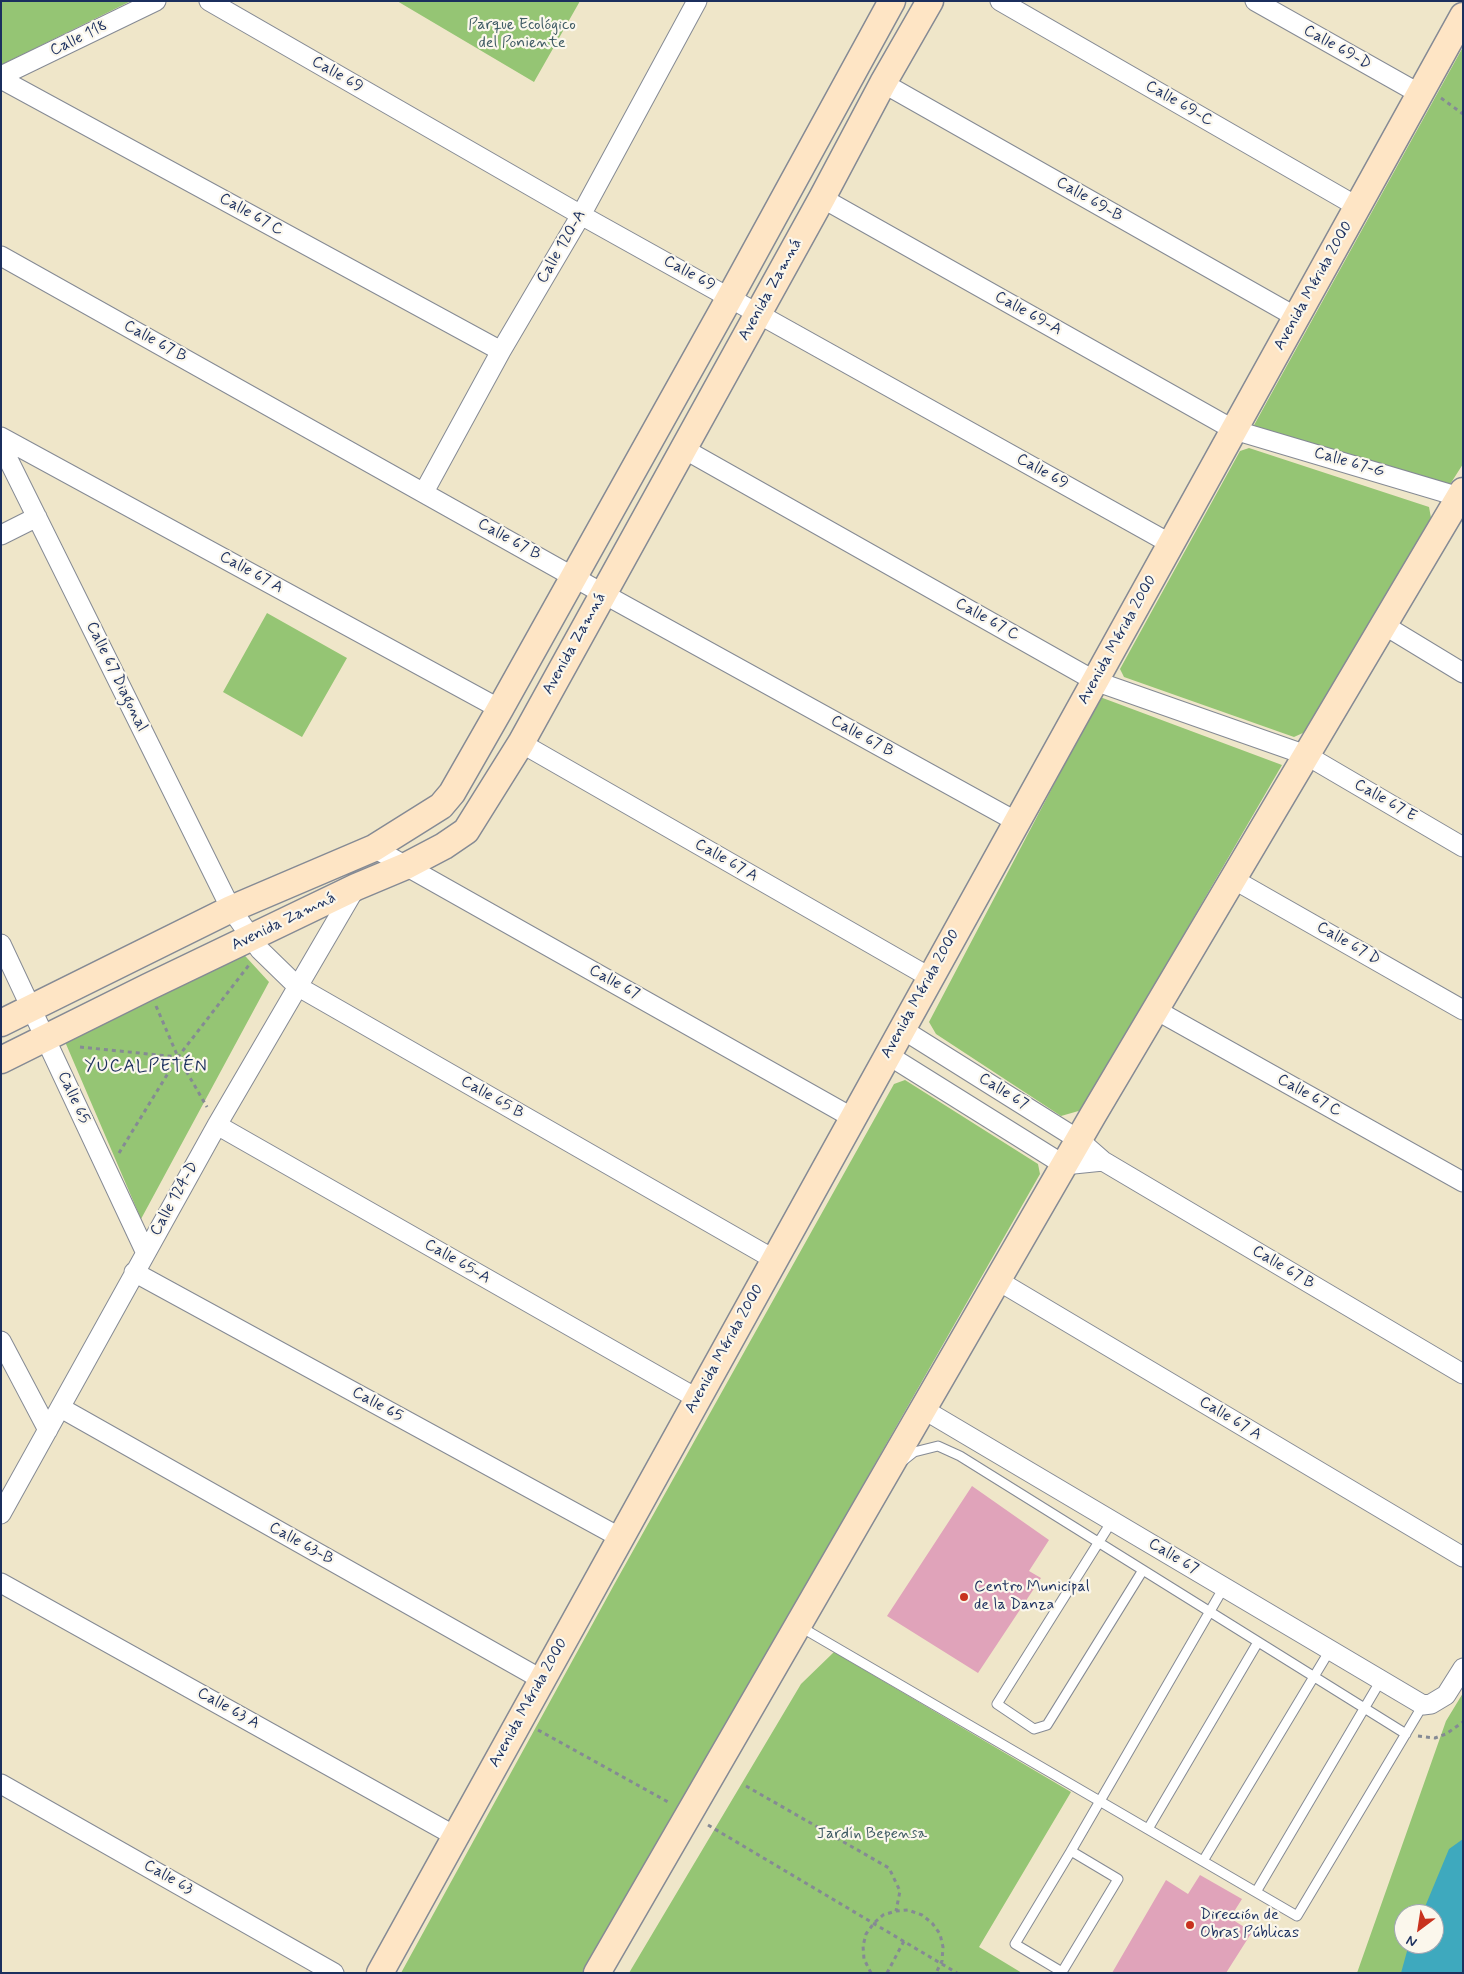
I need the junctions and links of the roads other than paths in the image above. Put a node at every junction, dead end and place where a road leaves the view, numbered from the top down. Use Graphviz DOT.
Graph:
graph roads {
  1 [pos="156,1"];
  2 [pos="209,1"];
  3 [pos="697,1"];
  4 [pos="892,1"];
  5 [pos="930,1"];
  6 [pos="1000,1"];
  7 [pos="1255,1"];
  8 [pos="1463,16"];
  9 [pos="1,78"];
  10 [pos="883,83"];
  11 [pos="1420,94"];
  12 [pos="822,198"];
  13 [pos="1358,206"];
  14 [pos="580,215"];
  15 [pos="1,256"];
  16 [pos="730,297"];
  17 [pos="759,313"];
  18 [pos="1296,317"];
  19 [pos="501,352"];
  20 [pos="1234,430"];
  21 [pos="1,437"];
  22 [pos="1,446"];
  23 [pos="684,449"];
  24 [pos="424,492"];
  25 [pos="1462,495"];
  26 [pos="37,517"];
  27 [pos="1,535"];
  28 [pos="1171,544"];
  29 [pos="574,577"];
  30 [pos="602,593"];
  31 [pos="1384,625"];
  32 [pos="1463,673"];
  33 [pos="1095,680"];
  34 [pos="500,709"];
  35 [pos="521,743"];
  36 [pos="1306,755"];
  37 [pos="1017,822"];
  38 [pos="1463,847"];
  39 [pos="374,848"];
  40 [pos="406,866"];
  41 [pos="1233,879"];
  42 [pos="356,887"];
  43 [pos="231,909"];
  44 [pos="1,944"];
  45 [pos="256,944"];
  46 [pos="930,978"];
  47 [pos="297,986"];
  48 [pos="31,1009"];
  49 [pos="1156,1010"];
  50 [pos="1463,1010"];
  51 [pos="1,1023"];
  52 [pos="902,1029"];
  53 [pos="46,1041"];
  54 [pos="888,1055"];
  55 [pos="1,1060"];
  56 [pos="853,1118"];
  57 [pos="217,1125"];
  58 [pos="1079,1140"];
  59 [pos="1103,1161"];
  60 [pos="1064,1165"];
  61 [pos="1463,1182"];
  62 [pos="145,1251"];
  63 [pos="775,1260"];
  64 [pos="134,1272"];
  65 [pos="998,1280"];
  66 [pos="1,1341"];
  67 [pos="1463,1374"];
  68 [pos="698,1399"];
  69 [pos="61,1408"];
  70 [pos="923,1409"];
  71 [pos="48,1430"];
  72 [pos="886,1472"];
  73 [pos="1,1514"];
  74 [pos="1112,1521"];
  75 [pos="621,1538"];
  76 [pos="1098,1542"];
  77 [pos="1463,1557"];
  78 [pos="1143,1570"];
  79 [pos="1,1582"];
  80 [pos="1224,1587"];
  81 [pos="1210,1612"];
  82 [pos="798,1625"];
  83 [pos="1258,1642"];
  84 [pos="1330,1650"];
  85 [pos="1463,1668"];
  86 [pos="1314,1676"];
  87 [pos="543,1679"];
  88 [pos="1381,1680"];
  89 [pos="1423,1705"];
  90 [pos="1364,1708"];
  91 [pos="1406,1734"];
  92 [pos="1,1784"];
  93 [pos="1099,1801"];
  94 [pos="1148,1829"];
  95 [pos="456,1836"];
  96 [pos="1071,1851"];
  97 [pos="1203,1862"];
  98 [pos="1256,1892"];
  99 [pos="334,1973"];
  100 [pos="380,1973"];
  101 [pos="596,1973"];
  1 -- 9 [label="street, Calle 118"];
  2 -- 14 [label="street, Calle 69"];
  3 -- 14 [label="street, Calle 120-A"];
  4 -- 16 [label="main road, Avenida Zamná"];
  5 -- 10 [label="main road, Avenida Zamná"];
  6 -- 13 [label="street, Calle 69-C"];
  7 -- 11 [label="street, Calle 69-D"];
  8 -- 11 [label="main road, Avenida Mérida 2000"];
  9 -- 19 [label="street, Calle 67 C"];
  10 -- 12 [label="main road, Avenida Zamná"];
  10 -- 18 [label="street, Calle 69-B"];
  11 -- 13 [label="main road, Avenida Mérida 2000"];
  12 -- 17 [label="main road, Avenida Zamná"];
  12 -- 20 [label="street, Calle 69-A"];
  13 -- 18 [label="main road, Avenida Mérida 2000"];
  14 -- 16 [label="street, Calle 69"];
  14 -- 19 [label="street, Calle 120-A"];
  15 -- 24 [label="street, Calle 67 B"];
  16 -- 17 [label="street, Calle 69"];
  16 -- 29 [label="main road, Avenida Zamná"];
  17 -- 23 [label="main road, Avenida Zamná"];
  17 -- 28 [label="street, Calle 69"];
  18 -- 20 [label="main road, Avenida Mérida 2000"];
  19 -- 24 [label="street, Calle 120-A"];
  20 -- 25 [label="street, Calle 67-G"];
  20 -- 28 [label="main road, Avenida Mérida 2000"];
  21 -- 34 [label="street, Calle 67 A"];
  22 -- 26 [label="street, Calle 67 Diagonal"];
  23 -- 30 [label="main road, Avenida Zamná"];
  23 -- 33 [label="street, Calle 67 C"];
  24 -- 29 [label="street, Calle 67 B"];
  25 -- 31 [label="main road"];
  26 -- 27 [label="street"];
  26 -- 43 [label="street, Calle 67 Diagonal"];
  28 -- 33 [label="main road, Avenida Mérida 2000"];
  29 -- 30 [label="street, Calle 67 B"];
  29 -- 34 [label="main road, Avenida Zamná"];
  30 -- 35 [label="main road, Avenida Zamná"];
  30 -- 37 [label="street, Calle 67 B"];
  31 -- 32 [label="street"];
  31 -- 36 [label="main road"];
  33 -- 36 [label="street, Calle 67 C"];
  33 -- 37 [label="main road, Avenida Mérida 2000"];
  34 -- 39 [label="main road, Avenida Zamná"];
  35 -- 40 [label="main road, Avenida Zamná"];
  35 -- 46 [label="street, Calle 67 A"];
  36 -- 38 [label="street, Calle 67 E"];
  36 -- 41 [label="main road"];
  37 -- 46 [label="main road, Avenida Mérida 2000"];
  39 -- 40 [label="street, Calle 67"];
  39 -- 43 [label="main road, Avenida Zamná"];
  40 -- 42 [label="main road, Avenida Zamná"];
  40 -- 56 [label="street, Calle 67"];
  41 -- 49 [label="main road"];
  41 -- 50 [label="street, Calle 67 D"];
  42 -- 45 [label="main road, Avenida Zamná"];
  42 -- 47 [label="street, Calle 124-D"];
  43 -- 45 [label="street, Calle 65 B"];
  43 -- 48 [label="main road, Avenida Zamná"];
  44 -- 48 [label="street, Calle 65"];
  45 -- 47 [label="street, Calle 65 B"];
  45 -- 53 [label="main road, Avenida Zamná"];
  46 -- 52 [label="main road, Avenida Mérida 2000"];
  47 -- 57 [label="street, Calle 124-D"];
  47 -- 63 [label="street, Calle 65 B"];
  48 -- 51 [label="main road, Avenida Zamná"];
  48 -- 53 [label="street, Calle 65"];
  49 -- 58 [label="main road"];
  49 -- 61 [label="street, Calle 67 C"];
  52 -- 54 [label="main road, Avenida Mérida 2000"];
  52 -- 58 [label="street, Calle 67"];
  53 -- 55 [label="main road, Avenida Zamná"];
  53 -- 62 [label="street, Calle 65"];
  54 -- 56 [label="main road, Avenida Mérida 2000"];
  54 -- 60 [label="street, Calle 67"];
  56 -- 63 [label="main road, Avenida Mérida 2000"];
  57 -- 62 [label="street, Calle 124-D"];
  57 -- 68 [label="street, Calle 65-A"];
  58 -- 59 [label="street, Calle 67 B"];
  58 -- 60 [label="main road"];
  59 -- 60 [label="street"];
  59 -- 67 [label="street, Calle 67 B"];
  60 -- 65 [label="main road"];
  62 -- 64 [label="street, Calle 124-D"];
  63 -- 68 [label="main road, Avenida Mérida 2000"];
  64 -- 69 [label="street, Calle 124-D"];
  64 -- 75 [label="street, Calle 65"];
  65 -- 70 [label="main road"];
  65 -- 77 [label="street, Calle 67 A"];
  66 -- 71 [label="street"];
  68 -- 75 [label="main road, Avenida Mérida 2000"];
  69 -- 71 [label="street, Calle 124-D"];
  69 -- 87 [label="street, Calle 63-B"];
  70 -- 72 [label="main road"];
  70 -- 74 [label="street, Calle 67"];
  71 -- 73 [label="street, Calle 124-D"];
  72 -- 76 [label="lane"];
  72 -- 82 [label="main road"];
  74 -- 76 [label="lane"];
  74 -- 80 [label="street, Calle 67"];
  75 -- 87 [label="main road, Avenida Mérida 2000"];
  76 -- 78 [label="lane"];
  76 -- 78 [label="lane"];
  78 -- 81 [label="lane"];
  79 -- 95 [label="street, Calle 63 A"];
  80 -- 81 [label="lane"];
  80 -- 84 [label="street, Calle 67"];
  81 -- 83 [label="lane"];
  81 -- 93 [label="lane"];
  82 -- 93 [label="lane"];
  82 -- 101 [label="main road"];
  83 -- 86 [label="lane"];
  83 -- 94 [label="lane"];
  84 -- 86 [label="lane"];
  84 -- 88 [label="street, Calle 67"];
  85 -- 89 [label="street"];
  86 -- 90 [label="lane"];
  86 -- 97 [label="lane"];
  87 -- 95 [label="main road, Avenida Mérida 2000"];
  88 -- 89 [label="street, Calle 67"];
  88 -- 90 [label="lane"];
  89 -- 91 [label="lane"];
  90 -- 91 [label="lane"];
  90 -- 98 [label="lane"];
  91 -- 98 [label="lane"];
  92 -- 99 [label="street, Calle 63"];
  93 -- 94 [label="lane"];
  93 -- 96 [label="lane"];
  94 -- 97 [label="lane"];
  95 -- 100 [label="main road, Avenida Mérida 2000"];
  96 -- 96 [label="lane"];
  97 -- 98 [label="lane"];
}
